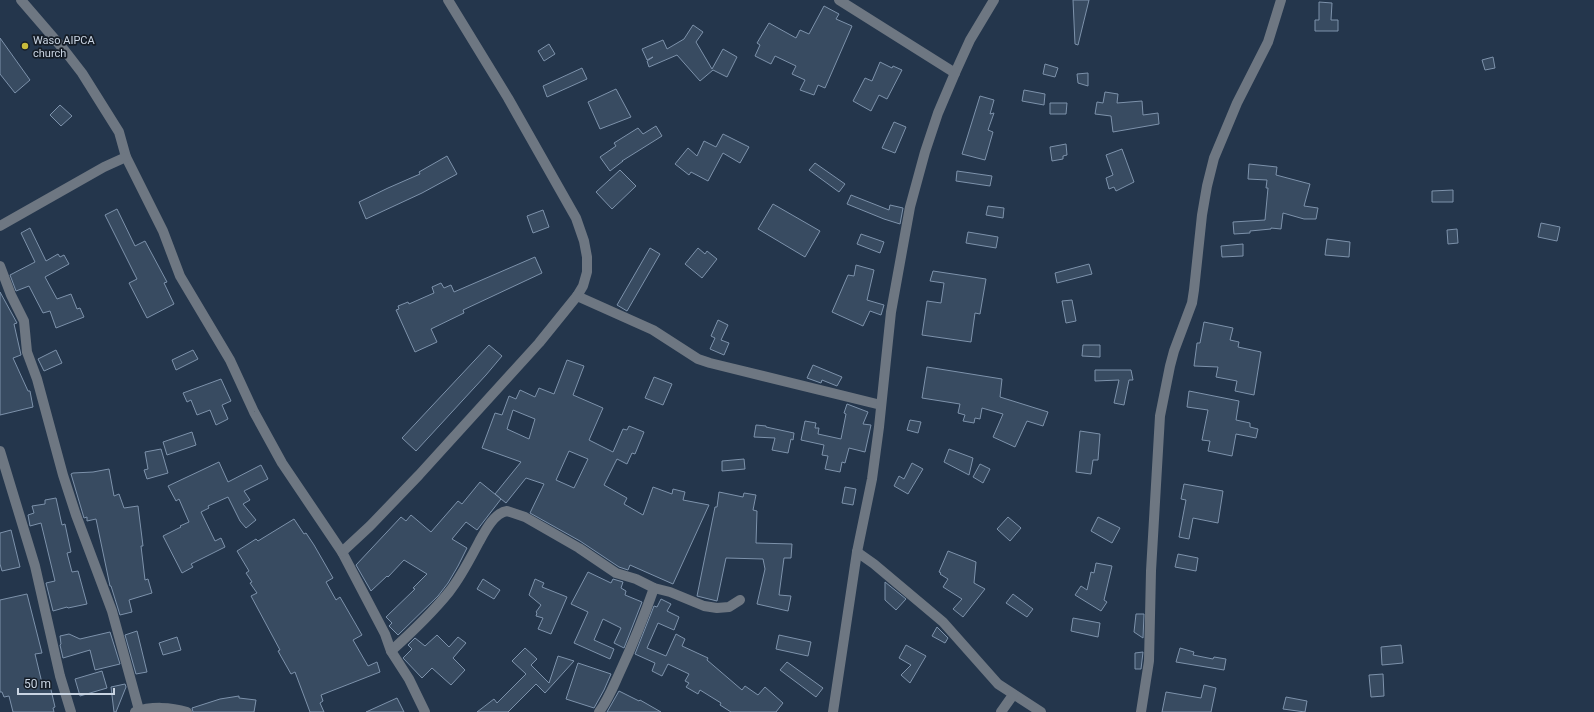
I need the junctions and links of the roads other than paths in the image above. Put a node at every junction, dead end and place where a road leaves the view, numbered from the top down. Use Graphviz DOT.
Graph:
graph roads {
  1 [pos="21,0"];
  2 [pos="448,0"];
  3 [pos="839,0"];
  4 [pos="994,0"];
  5 [pos="1281,0"];
  6 [pos="955,73"];
  7 [pos="126,157"];
  8 [pos="0,226"];
  9 [pos="0,266"];
  10 [pos="577,296"];
  11 [pos="881,405"];
  12 [pos="0,451"];
  13 [pos="342,552"];
  14 [pos="857,552"];
  15 [pos="654,588"];
  16 [pos="740,600"];
  17 [pos="391,651"];
  18 [pos="1013,695"];
  19 [pos="137,711"];
  20 [pos="71,712"];
  21 [pos="187,712"];
  22 [pos="425,712"];
  23 [pos="599,712"];
  24 [pos="833,712"];
  25 [pos="1001,712"];
  26 [pos="1041,712"];
  27 [pos="1141,712"];
  1 -- 7 [label="street"];
  2 -- 10 [label="street"];
  3 -- 6 [label="street"];
  4 -- 6 [label="street"];
  5 -- 27 [label="street"];
  6 -- 11 [label="street"];
  7 -- 8 [label="street"];
  7 -- 13 [label="street"];
  9 -- 19 [label="street"];
  10 -- 11 [label="street"];
  10 -- 13 [label="street"];
  11 -- 14 [label="street"];
  12 -- 20 [label="street"];
  13 -- 17 [label="street"];
  14 -- 18 [label="street"];
  14 -- 24 [label="street"];
  15 -- 16 [label="street"];
  15 -- 17 [label="street"];
  15 -- 23 [label="street"];
  17 -- 22 [label="street"];
  18 -- 25 [label="street"];
  18 -- 26 [label="street"];
  19 -- 21 [label="street"];
}
